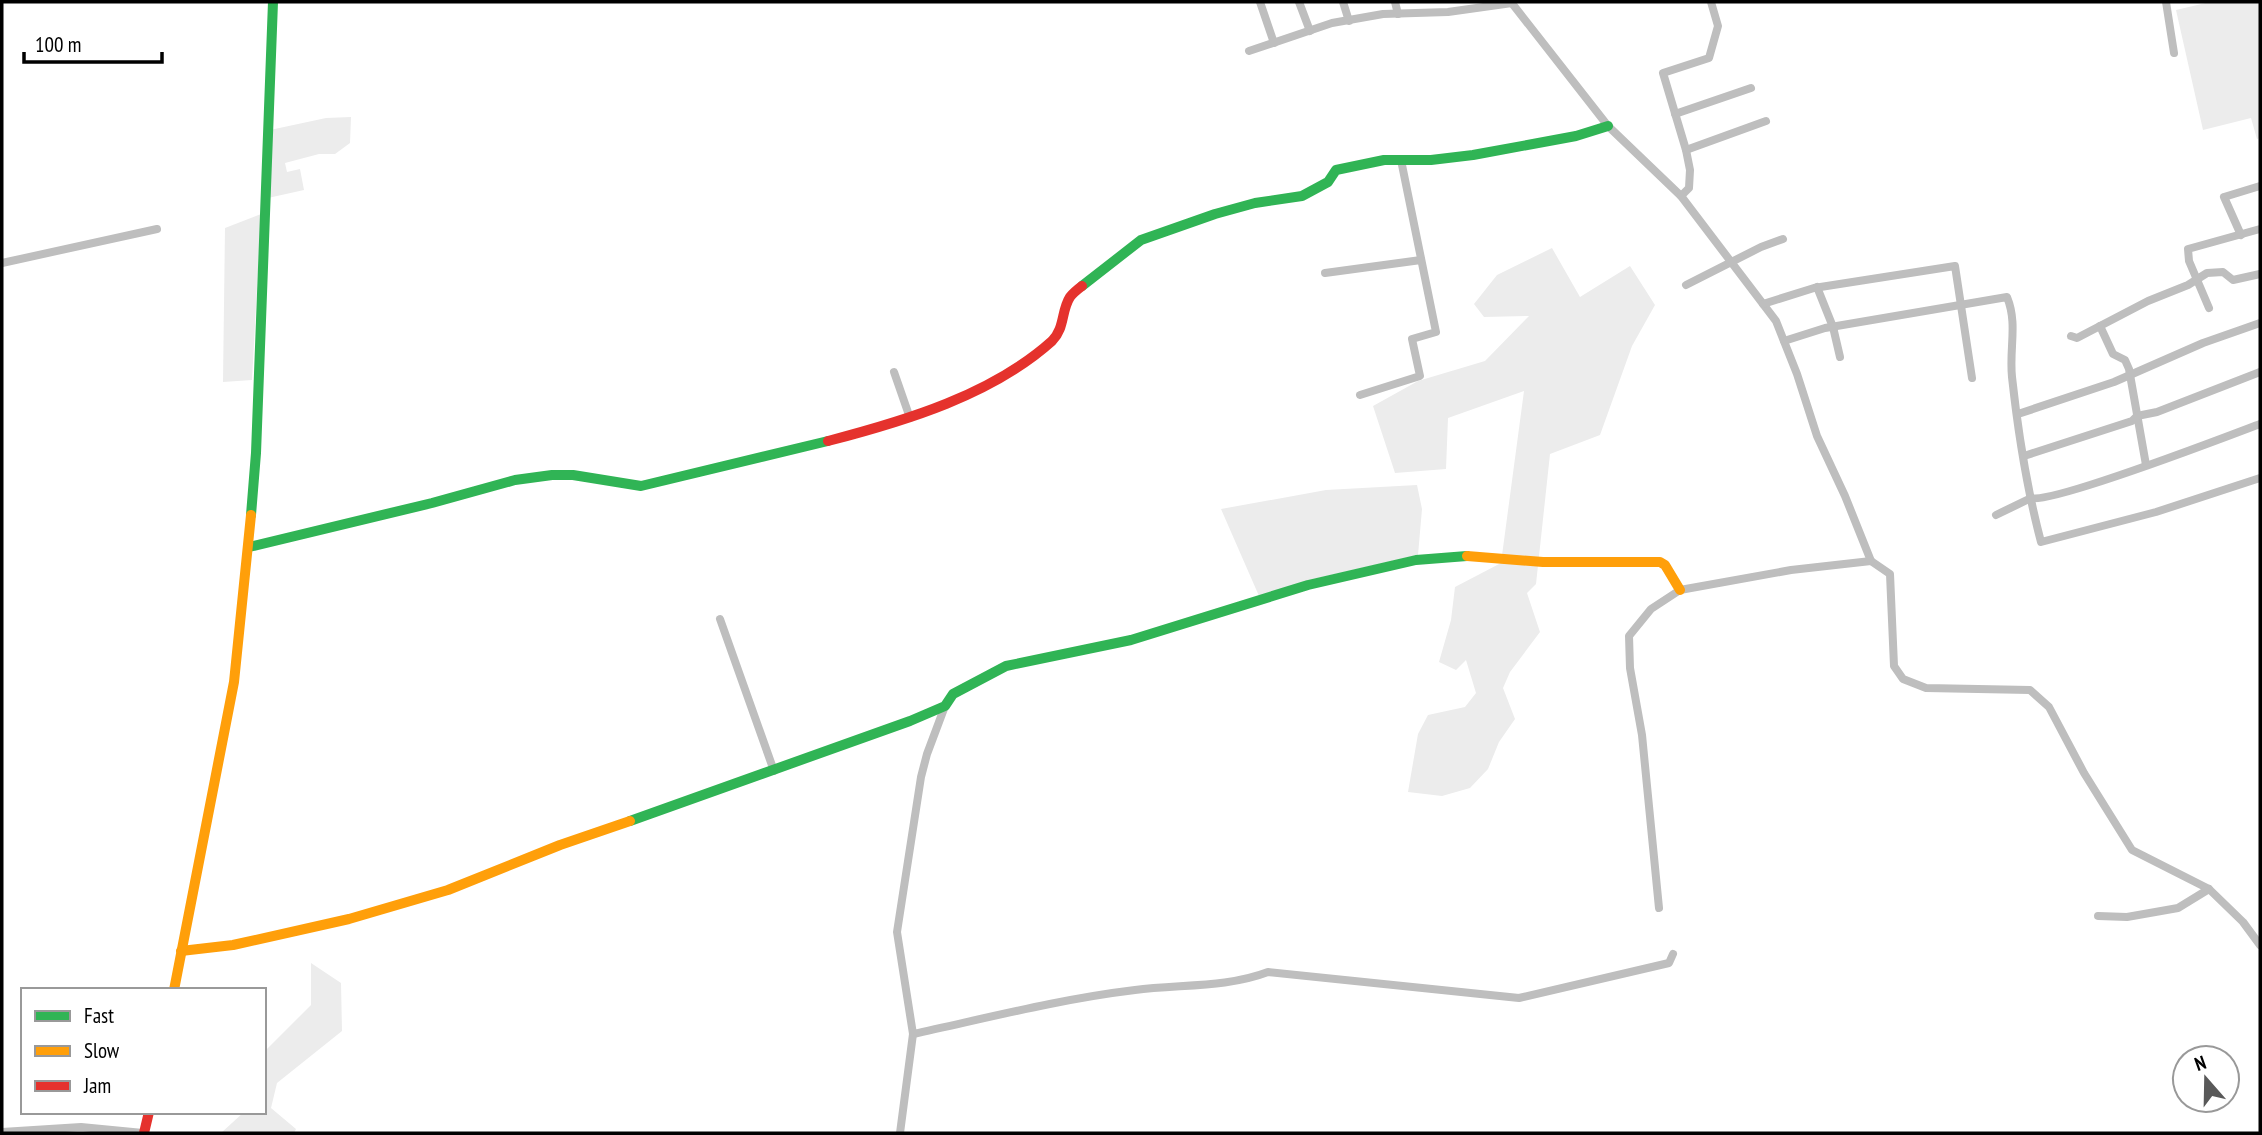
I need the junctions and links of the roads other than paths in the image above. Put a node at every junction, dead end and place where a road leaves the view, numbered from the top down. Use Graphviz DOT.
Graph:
graph roads {
  1 [pos="273,2"];
  2 [pos="1260,2"];
  3 [pos="1299,2"];
  4 [pos="1343,2"];
  5 [pos="1395,2"];
  6 [pos="1711,2"];
  7 [pos="2166,2"];
  8 [pos="1511,3"];
  9 [pos="1398,14"];
  10 [pos="1349,21"];
  11 [pos="1310,31"];
  12 [pos="1274,43"];
  13 [pos="1249,51"];
  14 [pos="2174,53"];
  15 [pos="1751,88"];
  16 [pos="1675,114"];
  17 [pos="1766,121"];
  18 [pos="1608,126"];
  19 [pos="1686,150"];
  20 [pos="1401,160"];
  21 [pos="2260,186"];
  22 [pos="1681,196"];
  23 [pos="157,229"];
  24 [pos="2260,229"];
  25 [pos="2241,235"];
  26 [pos="1783,239"];
  27 [pos="1422,260"];
  28 [pos="1732,263"];
  29 [pos="2,264"];
  30 [pos="1325,273"];
  31 [pos="2260,274"];
  32 [pos="2197,280"];
  33 [pos="1686,285"];
  34 [pos="1817,287"];
  35 [pos="1763,304"];
  36 [pos="1961,306"];
  37 [pos="2209,308"];
  38 [pos="2260,323"];
  39 [pos="2100,326"];
  40 [pos="1833,327"];
  41 [pos="2071,336"];
  42 [pos="1784,341"];
  43 [pos="1840,357"];
  44 [pos="894,372"];
  45 [pos="2260,372"];
  46 [pos="2130,374"];
  47 [pos="1972,378"];
  48 [pos="1360,395"];
  49 [pos="2018,414"];
  50 [pos="2137,416"];
  51 [pos="910,418"];
  52 [pos="2260,424"];
  53 [pos="2024,456"];
  54 [pos="2146,465"];
  55 [pos="2260,478"];
  56 [pos="2031,498"];
  57 [pos="1996,515"];
  58 [pos="248,547"];
  59 [pos="1871,561"];
  60 [pos="1680,590"];
  61 [pos="720,619"];
  62 [pos="946,706"];
  63 [pos="774,771"];
  64 [pos="2209,889"];
  65 [pos="1659,908"];
  66 [pos="2098,916"];
  67 [pos="2260,945"];
  68 [pos="181,951"];
  69 [pos="1673,954"];
  70 [pos="174,988"];
  71 [pos="913,1034"];
  72 [pos="149,1114"];
  73 [pos="2,1132"];
  74 [pos="144,1133"];
  75 [pos="900,1133"];
  1 -- 58 [label="street"];
  2 -- 12 [label="street"];
  3 -- 11 [label="street"];
  4 -- 10 [label="street"];
  5 -- 9 [label="street"];
  6 -- 16 [label="street"];
  7 -- 14 [label="street"];
  8 -- 9 [label="street"];
  8 -- 18 [label="street"];
  9 -- 10 [label="street"];
  10 -- 11 [label="street"];
  11 -- 12 [label="street"];
  12 -- 13 [label="street"];
  15 -- 16 [label="street"];
  16 -- 19 [label="street"];
  17 -- 19 [label="street"];
  18 -- 20 [label="street"];
  18 -- 22 [label="street"];
  19 -- 22 [label="street"];
  20 -- 27 [label="street"];
  20 -- 51 [label="street"];
  21 -- 25 [label="street"];
  22 -- 28 [label="street"];
  23 -- 29 [label="street"];
  24 -- 25 [label="street"];
  25 -- 32 [label="street"];
  26 -- 28 [label="street"];
  27 -- 30 [label="street"];
  27 -- 48 [label="street"];
  28 -- 33 [label="street"];
  28 -- 35 [label="street"];
  31 -- 32 [label="street"];
  32 -- 37 [label="street"];
  32 -- 39 [label="street"];
  34 -- 35 [label="street"];
  34 -- 36 [label="street"];
  34 -- 40 [label="street"];
  35 -- 42 [label="street"];
  36 -- 40 [label="street"];
  36 -- 47 [label="street"];
  36 -- 49 [label="street"];
  38 -- 46 [label="street"];
  39 -- 41 [label="street"];
  39 -- 46 [label="street"];
  40 -- 42 [label="street"];
  40 -- 43 [label="street"];
  42 -- 59 [label="street"];
  44 -- 51 [label="street"];
  45 -- 50 [label="street"];
  46 -- 49 [label="street"];
  46 -- 50 [label="street"];
  49 -- 53 [label="street"];
  50 -- 53 [label="street"];
  50 -- 54 [label="street"];
  51 -- 58 [label="street"];
  52 -- 54 [label="street"];
  53 -- 56 [label="street"];
  54 -- 56 [label="street"];
  55 -- 56 [label="street"];
  56 -- 57 [label="street"];
  58 -- 68 [label="street"];
  59 -- 60 [label="street"];
  59 -- 64 [label="street"];
  60 -- 62 [label="street"];
  60 -- 65 [label="street"];
  61 -- 63 [label="street"];
  62 -- 63 [label="street"];
  62 -- 71 [label="street"];
  63 -- 68 [label="street"];
  64 -- 66 [label="street"];
  64 -- 67 [label="street"];
  68 -- 70 [label="street"];
  69 -- 71 [label="street"];
  71 -- 75 [label="street"];
  72 -- 74 [label="street"];
  73 -- 74 [label="street"];
}
